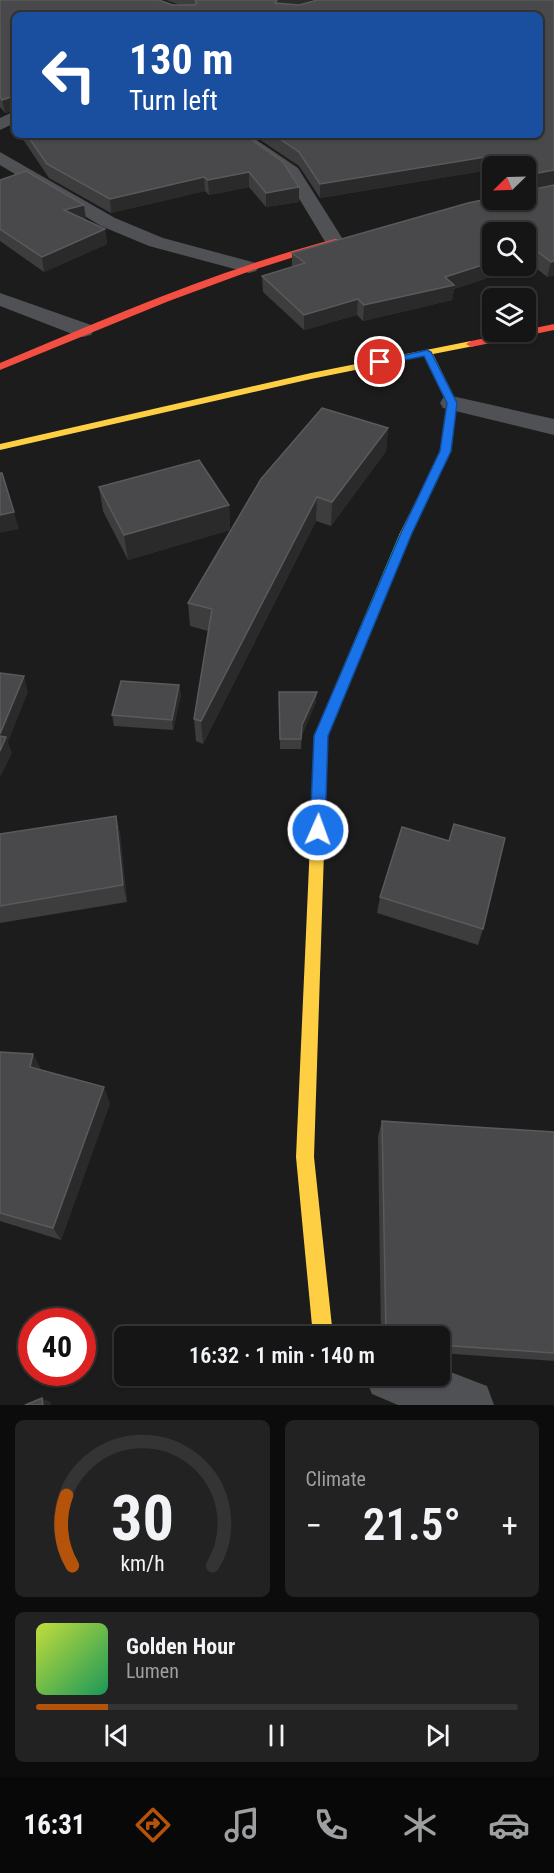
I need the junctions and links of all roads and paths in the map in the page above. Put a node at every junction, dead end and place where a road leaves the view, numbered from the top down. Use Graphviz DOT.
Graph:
graph roads {
  1 [pos="242,138"];
  2 [pos="0,157"];
  3 [pos="340,239"];
  4 [pos="249,267"];
  5 [pos="0,299"];
  6 [pos="554,327"];
  7 [pos="84,330"];
  8 [pos="427,352"];
  9 [pos="0,368"];
  10 [pos="452,403"];
  11 [pos="554,427"];
  12 [pos="0,447"];
  13 [pos="322,1326"];
  14 [pos="417,1386"];
  15 [pos="468,1405"];
  1 -- 3 [label="street"];
  2 -- 4 [label="street"];
  3 -- 4 [label="street"];
  4 -- 7 [label="street"];
  5 -- 7 [label="street"];
  6 -- 8 [label="street"];
  7 -- 9 [label="street"];
  8 -- 10 [label="street"];
  8 -- 12 [label="street"];
  10 -- 11 [label="street"];
  10 -- 13 [label="street"];
  14 -- 15 [label="street"];
}
